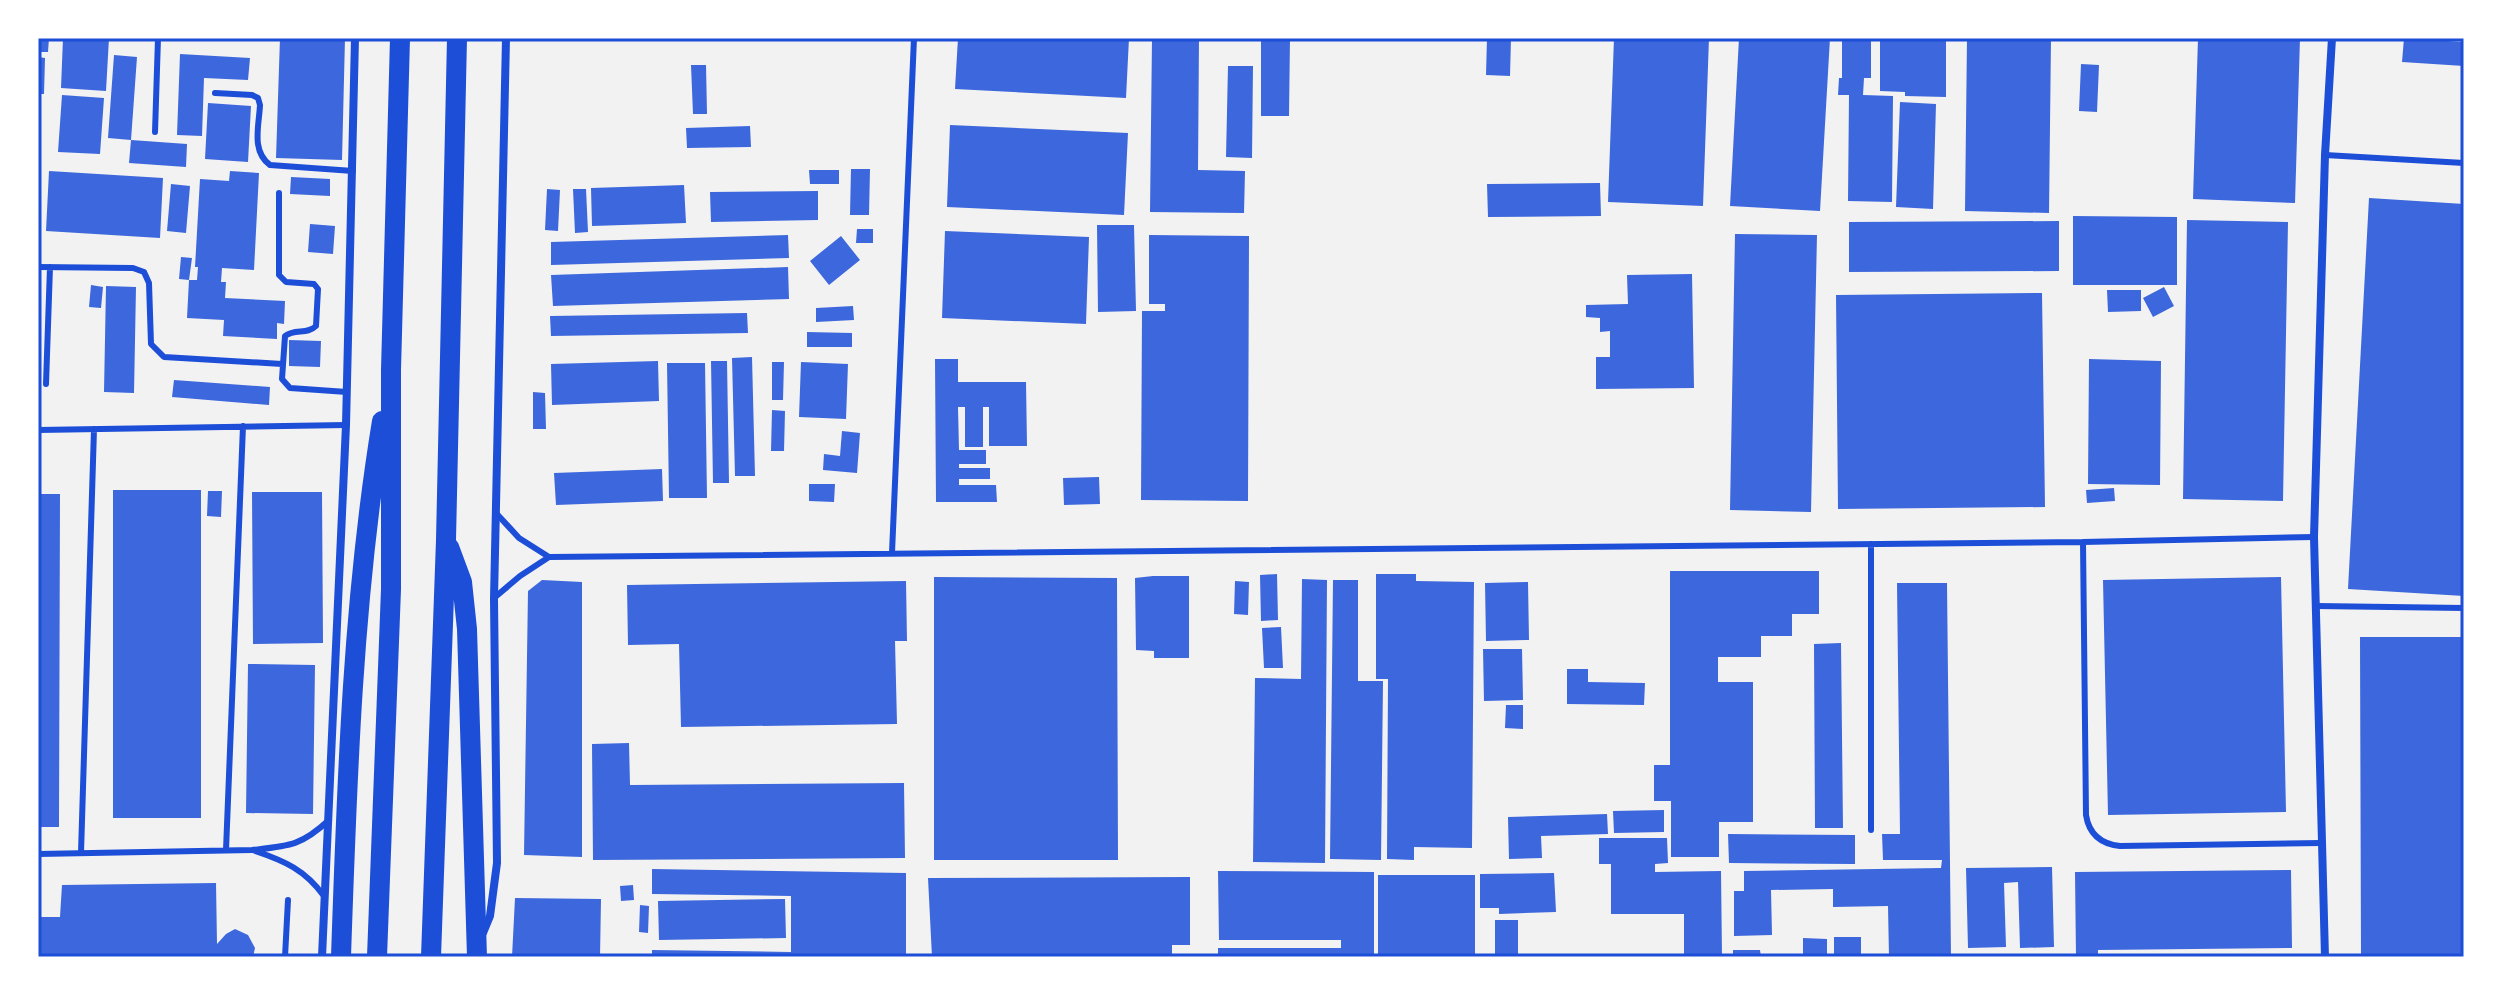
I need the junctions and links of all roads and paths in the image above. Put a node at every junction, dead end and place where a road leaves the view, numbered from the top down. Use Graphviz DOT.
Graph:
graph roads {
  1 [pos="158,38"];
  2 [pos="355,38"];
  3 [pos="400,38"];
  4 [pos="457,38"];
  5 [pos="506,38"];
  6 [pos="914,38"];
  7 [pos="2332,38"];
  8 [pos="215,93"];
  9 [pos="155,132"];
  10 [pos="2325,155"];
  11 [pos="2464,163"];
  12 [pos="353,171"];
  13 [pos="279,193"];
  14 [pos="38,267"];
  15 [pos="50,267"];
  16 [pos="282,364"];
  17 [pos="391,370"];
  18 [pos="46,384"];
  19 [pos="347,392"];
  20 [pos="346,425"];
  21 [pos="243,426"];
  22 [pos="94,429"];
  23 [pos="38,430"];
  24 [pos="496,513"];
  25 [pos="2314,537"];
  26 [pos="446,540"];
  27 [pos="2083,542"];
  28 [pos="1871,544"];
  29 [pos="892,553"];
  30 [pos="549,557"];
  31 [pos="494,599"];
  32 [pos="2316,606"];
  33 [pos="2464,608"];
  34 [pos="329,820"];
  35 [pos="1871,830"];
  36 [pos="2321,843"];
  37 [pos="226,850"];
  38 [pos="252,850"];
  39 [pos="81,853"];
  40 [pos="38,854"];
  41 [pos="326,898"];
  42 [pos="288,900"];
  43 [pos="477,953"];
  44 [pos="285,957"];
  45 [pos="322,957"];
  46 [pos="341,957"];
  47 [pos="377,957"];
  48 [pos="431,957"];
  49 [pos="2325,957"];
  1 -- 9 [label="lane"];
  2 -- 12 [label="street"];
  3 -- 17 [label="highway"];
  4 -- 26 [label="highway"];
  5 -- 24 [label="street"];
  6 -- 29 [label="lane"];
  7 -- 10 [label="street"];
  8 -- 12 [label="lane"];
  10 -- 11 [label="lane"];
  10 -- 25 [label="street"];
  12 -- 19 [label="street"];
  13 -- 16 [label="lane"];
  14 -- 15 [label="lane"];
  15 -- 16 [label="lane"];
  15 -- 18 [label="lane"];
  16 -- 19 [label="lane"];
  17 -- 46 [label="highway"];
  17 -- 47 [label="highway"];
  19 -- 20 [label="street"];
  20 -- 21 [label="lane"];
  20 -- 34 [label="street"];
  21 -- 22 [label="lane"];
  21 -- 37 [label="lane"];
  22 -- 23 [label="lane"];
  22 -- 39 [label="lane"];
  24 -- 30 [label="lane"];
  24 -- 31 [label="street"];
  25 -- 27 [label="lane"];
  25 -- 32 [label="street"];
  26 -- 43 [label="highway"];
  26 -- 48 [label="highway"];
  27 -- 28 [label="lane"];
  27 -- 36 [label="lane"];
  28 -- 29 [label="lane"];
  28 -- 35 [label="lane"];
  29 -- 30 [label="lane"];
  30 -- 31 [label="lane"];
  31 -- 43 [label="street"];
  32 -- 33 [label="lane"];
  32 -- 36 [label="street"];
  34 -- 38 [label="lane"];
  34 -- 41 [label="street"];
  36 -- 49 [label="street"];
  37 -- 38 [label="lane"];
  37 -- 39 [label="lane"];
  38 -- 41 [label="lane"];
  39 -- 40 [label="lane"];
  41 -- 45 [label="street"];
  42 -- 44 [label="lane"];
}
